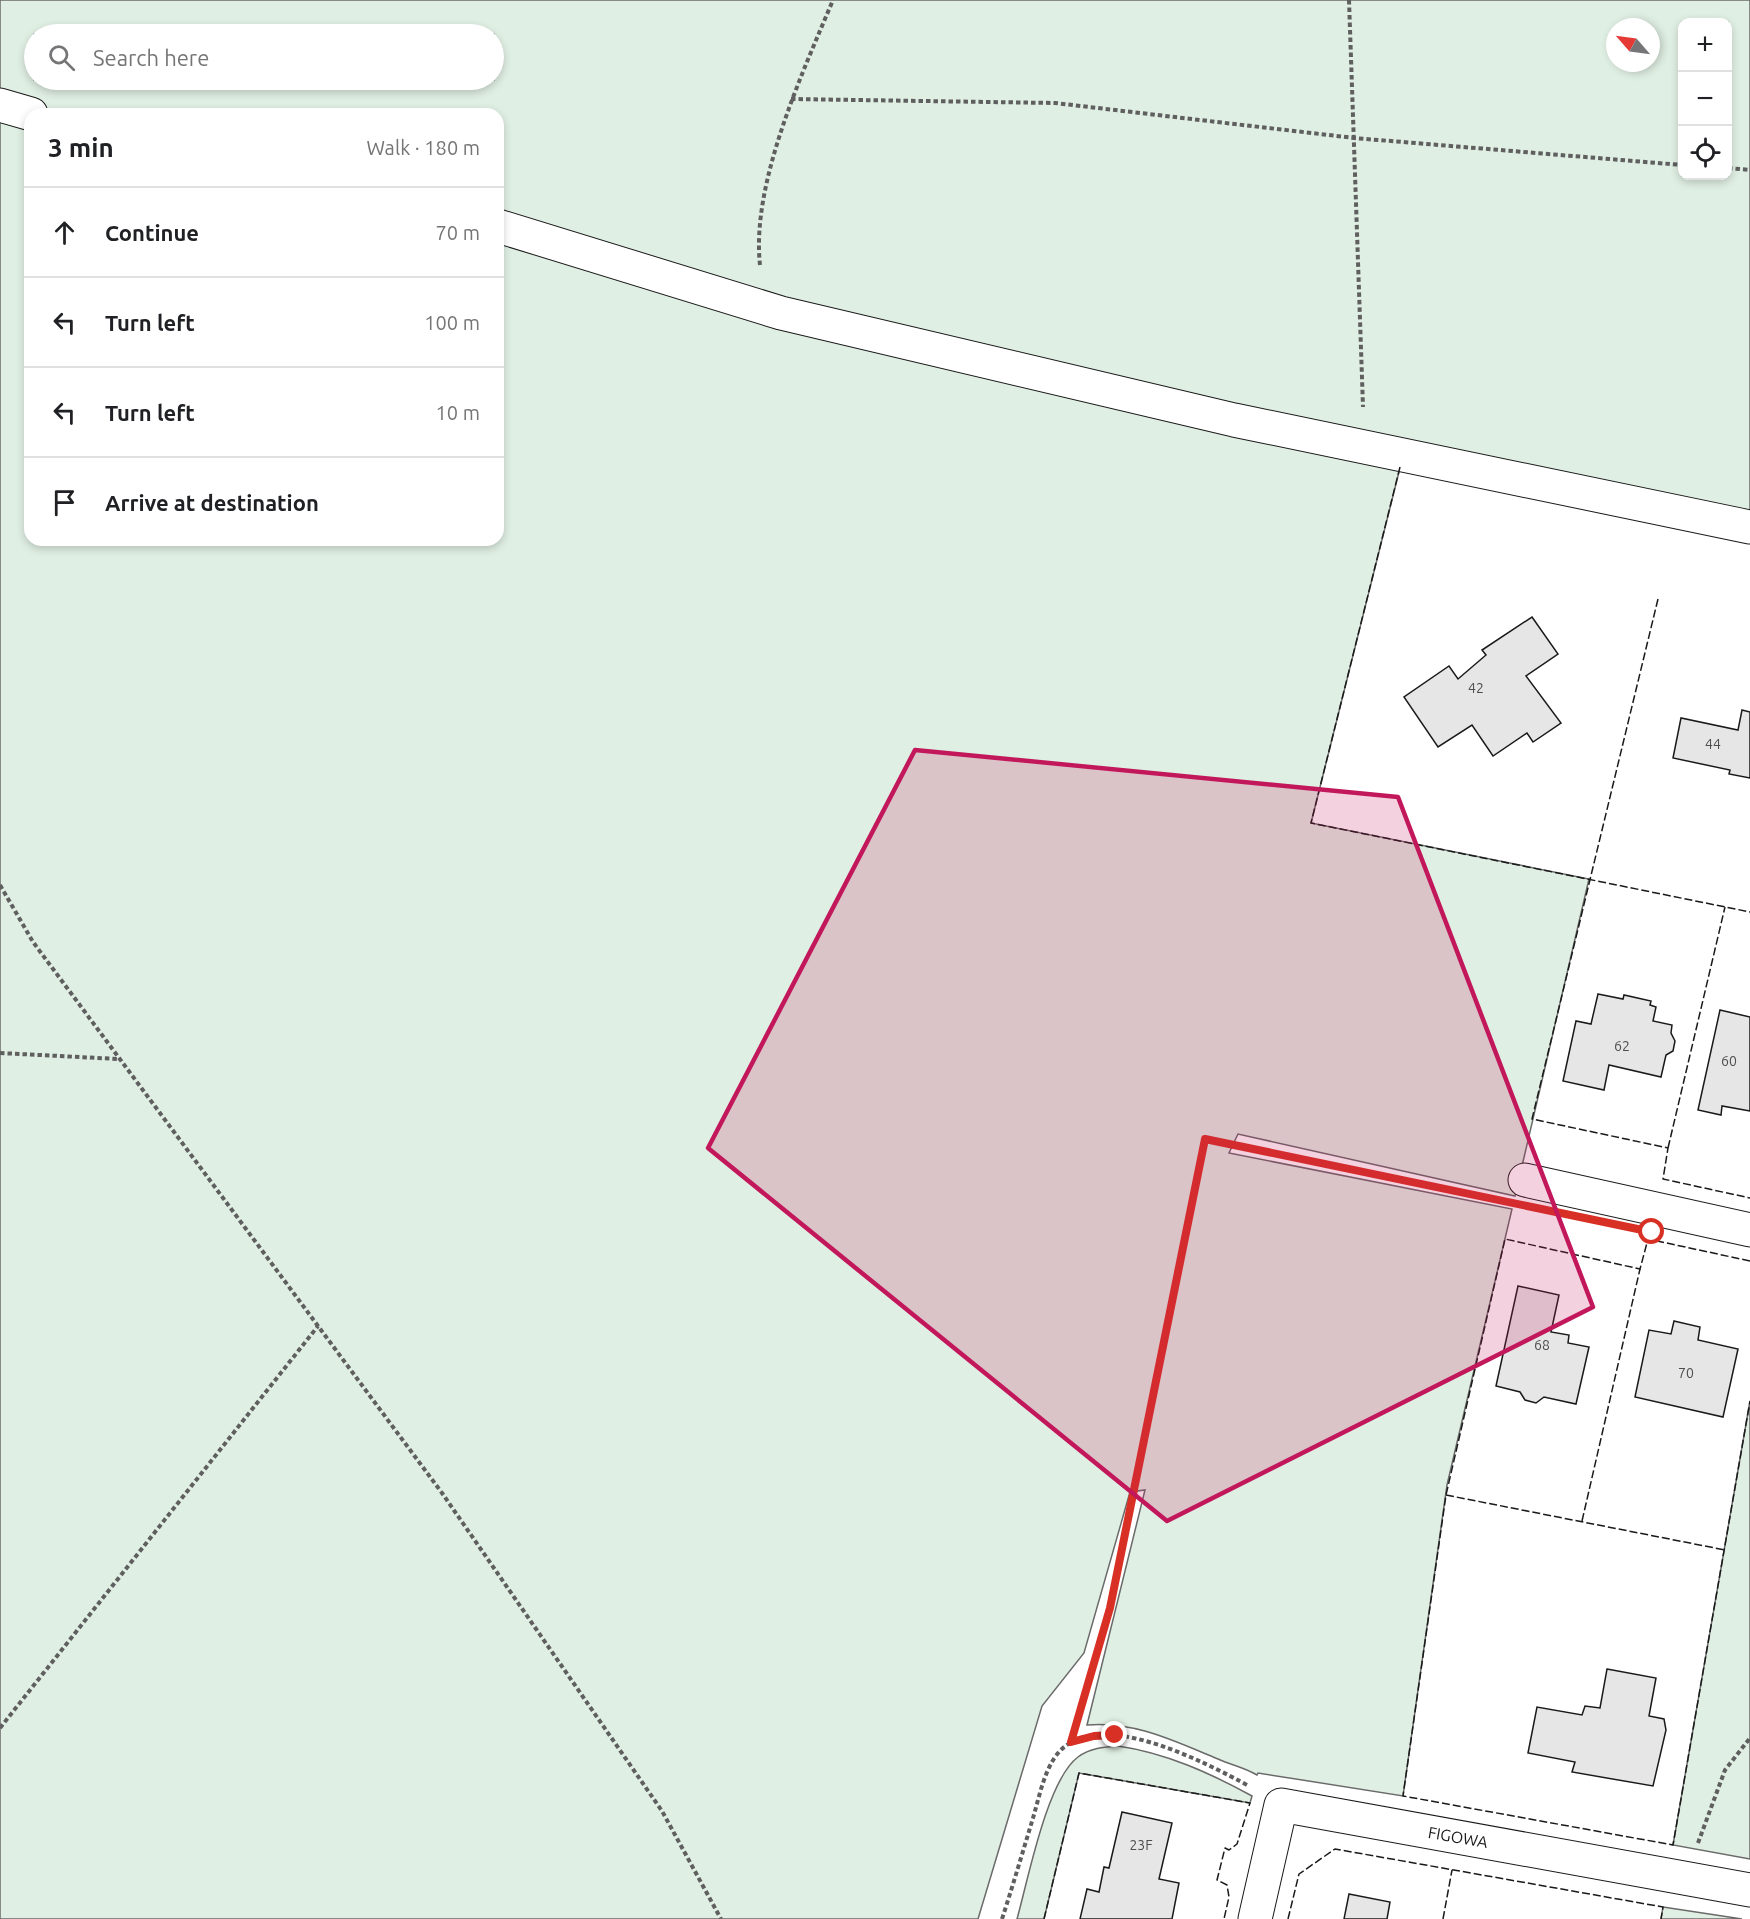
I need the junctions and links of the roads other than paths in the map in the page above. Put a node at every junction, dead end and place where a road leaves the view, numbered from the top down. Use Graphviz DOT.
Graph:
graph roads {
  1 [pos="0,105"];
  2 [pos="24,112"];
  3 [pos="504,228"];
  4 [pos="1750,527"];
  5 [pos="1514,1191"];
  6 [pos="1750,1230"];
  7 [pos="1750,1890"];
  8 [pos="1255,1919"];
  1 -- 2 [label="street"];
  3 -- 4 [label="street"];
  5 -- 6 [label="street"];
  7 -- 8 [label="street, FIGOWA"];
}
